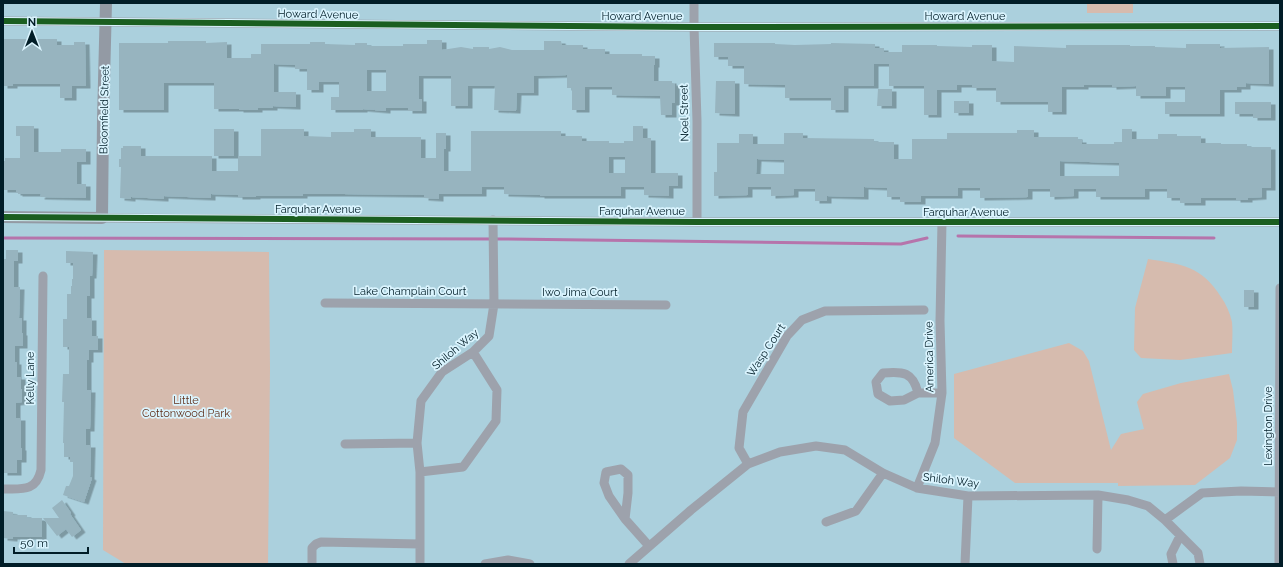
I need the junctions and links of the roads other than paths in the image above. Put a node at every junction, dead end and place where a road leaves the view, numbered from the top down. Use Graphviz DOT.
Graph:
graph roads {
  1 [pos="106,3"];
  2 [pos="694,3"];
  3 [pos="3,21"];
  4 [pos="106,22"];
  5 [pos="694,26"];
  6 [pos="1280,26"];
  7 [pos="3,217"];
  8 [pos="102,218"];
  9 [pos="493,220"];
  10 [pos="697,222"];
  11 [pos="942,222"];
  12 [pos="1280,222"];
  13 [pos="43,276"];
  14 [pos="1280,288"];
  15 [pos="326,303"];
  16 [pos="494,304"];
  17 [pos="666,305"];
  18 [pos="924,310"];
  19 [pos="473,352"];
  20 [pos="918,393"];
  21 [pos="942,393"];
  22 [pos="417,443"];
  23 [pos="345,444"];
  24 [pos="748,464"];
  25 [pos="420,472"];
  26 [pos="883,473"];
  27 [pos="917,488"];
  28 [pos="3,489"];
  29 [pos="1280,492"];
  30 [pos="1098,495"];
  31 [pos="968,496"];
  32 [pos="625,518"];
  33 [pos="1165,520"];
  34 [pos="826,522"];
  35 [pos="1180,536"];
  36 [pos="420,544"];
  37 [pos="649,546"];
  38 [pos="1097,549"];
  39 [pos="631,563"];
  40 [pos="312,564"];
  41 [pos="420,564"];
  42 [pos="485,564"];
  43 [pos="530,564"];
  44 [pos="965,564"];
  45 [pos="1173,564"];
  46 [pos="1200,564"];
  47 [pos="1279,564"];
  1 -- 4 [label="street, Bloomfield Street"];
  2 -- 5 [label="street, Noel Street"];
  3 -- 4 [label="street, Howard Avenue"];
  4 -- 5 [label="street, Howard Avenue"];
  4 -- 8 [label="street, Bloomfield Street"];
  5 -- 6 [label="street, Howard Avenue"];
  5 -- 10 [label="street, Noel Street"];
  7 -- 8 [label="street, Farquhar Avenue"];
  8 -- 9 [label="street, Farquhar Avenue"];
  9 -- 10 [label="street, Farquhar Avenue"];
  9 -- 16 [label="street, Shiloh Way"];
  10 -- 11 [label="street, Farquhar Avenue"];
  11 -- 12 [label="street, Farquhar Avenue"];
  11 -- 21 [label="street, America Drive"];
  13 -- 28 [label="street, Kelly Lane"];
  14 -- 29 [label="street, Lexington Drive"];
  15 -- 16 [label="street, Lake Champlain Court"];
  16 -- 17 [label="street, Iwo Jima Court"];
  16 -- 19 [label="street, Shiloh Way"];
  18 -- 24 [label="street, Wasp Court"];
  19 -- 22 [label="street, Shiloh Way"];
  19 -- 25 [label="street"];
  20 -- 20 [label="street"];
  20 -- 21 [label="street"];
  21 -- 27 [label="street, America Drive"];
  22 -- 23 [label="street"];
  22 -- 25 [label="street, Shiloh Way"];
  24 -- 26 [label="street, Shiloh Way"];
  24 -- 37 [label="street, Shiloh Way"];
  25 -- 36 [label="street, Shiloh Way"];
  26 -- 27 [label="street, Shiloh Way"];
  26 -- 34 [label="street"];
  27 -- 31 [label="street, Shiloh Way"];
  29 -- 33 [label="street"];
  29 -- 47 [label="street, Lexington Drive"];
  30 -- 31 [label="street, Shiloh Way"];
  30 -- 33 [label="street, Shiloh Way"];
  30 -- 38 [label="street"];
  31 -- 44 [label="street"];
  32 -- 32 [label="street"];
  32 -- 37 [label="street"];
  33 -- 35 [label="street, Shiloh Way"];
  35 -- 45 [label="street"];
  35 -- 46 [label="street, Shiloh Way"];
  36 -- 40 [label="street"];
  36 -- 41 [label="street, Shiloh Way"];
  37 -- 39 [label="street, Shiloh Way"];
  42 -- 43 [label="street"];
}
